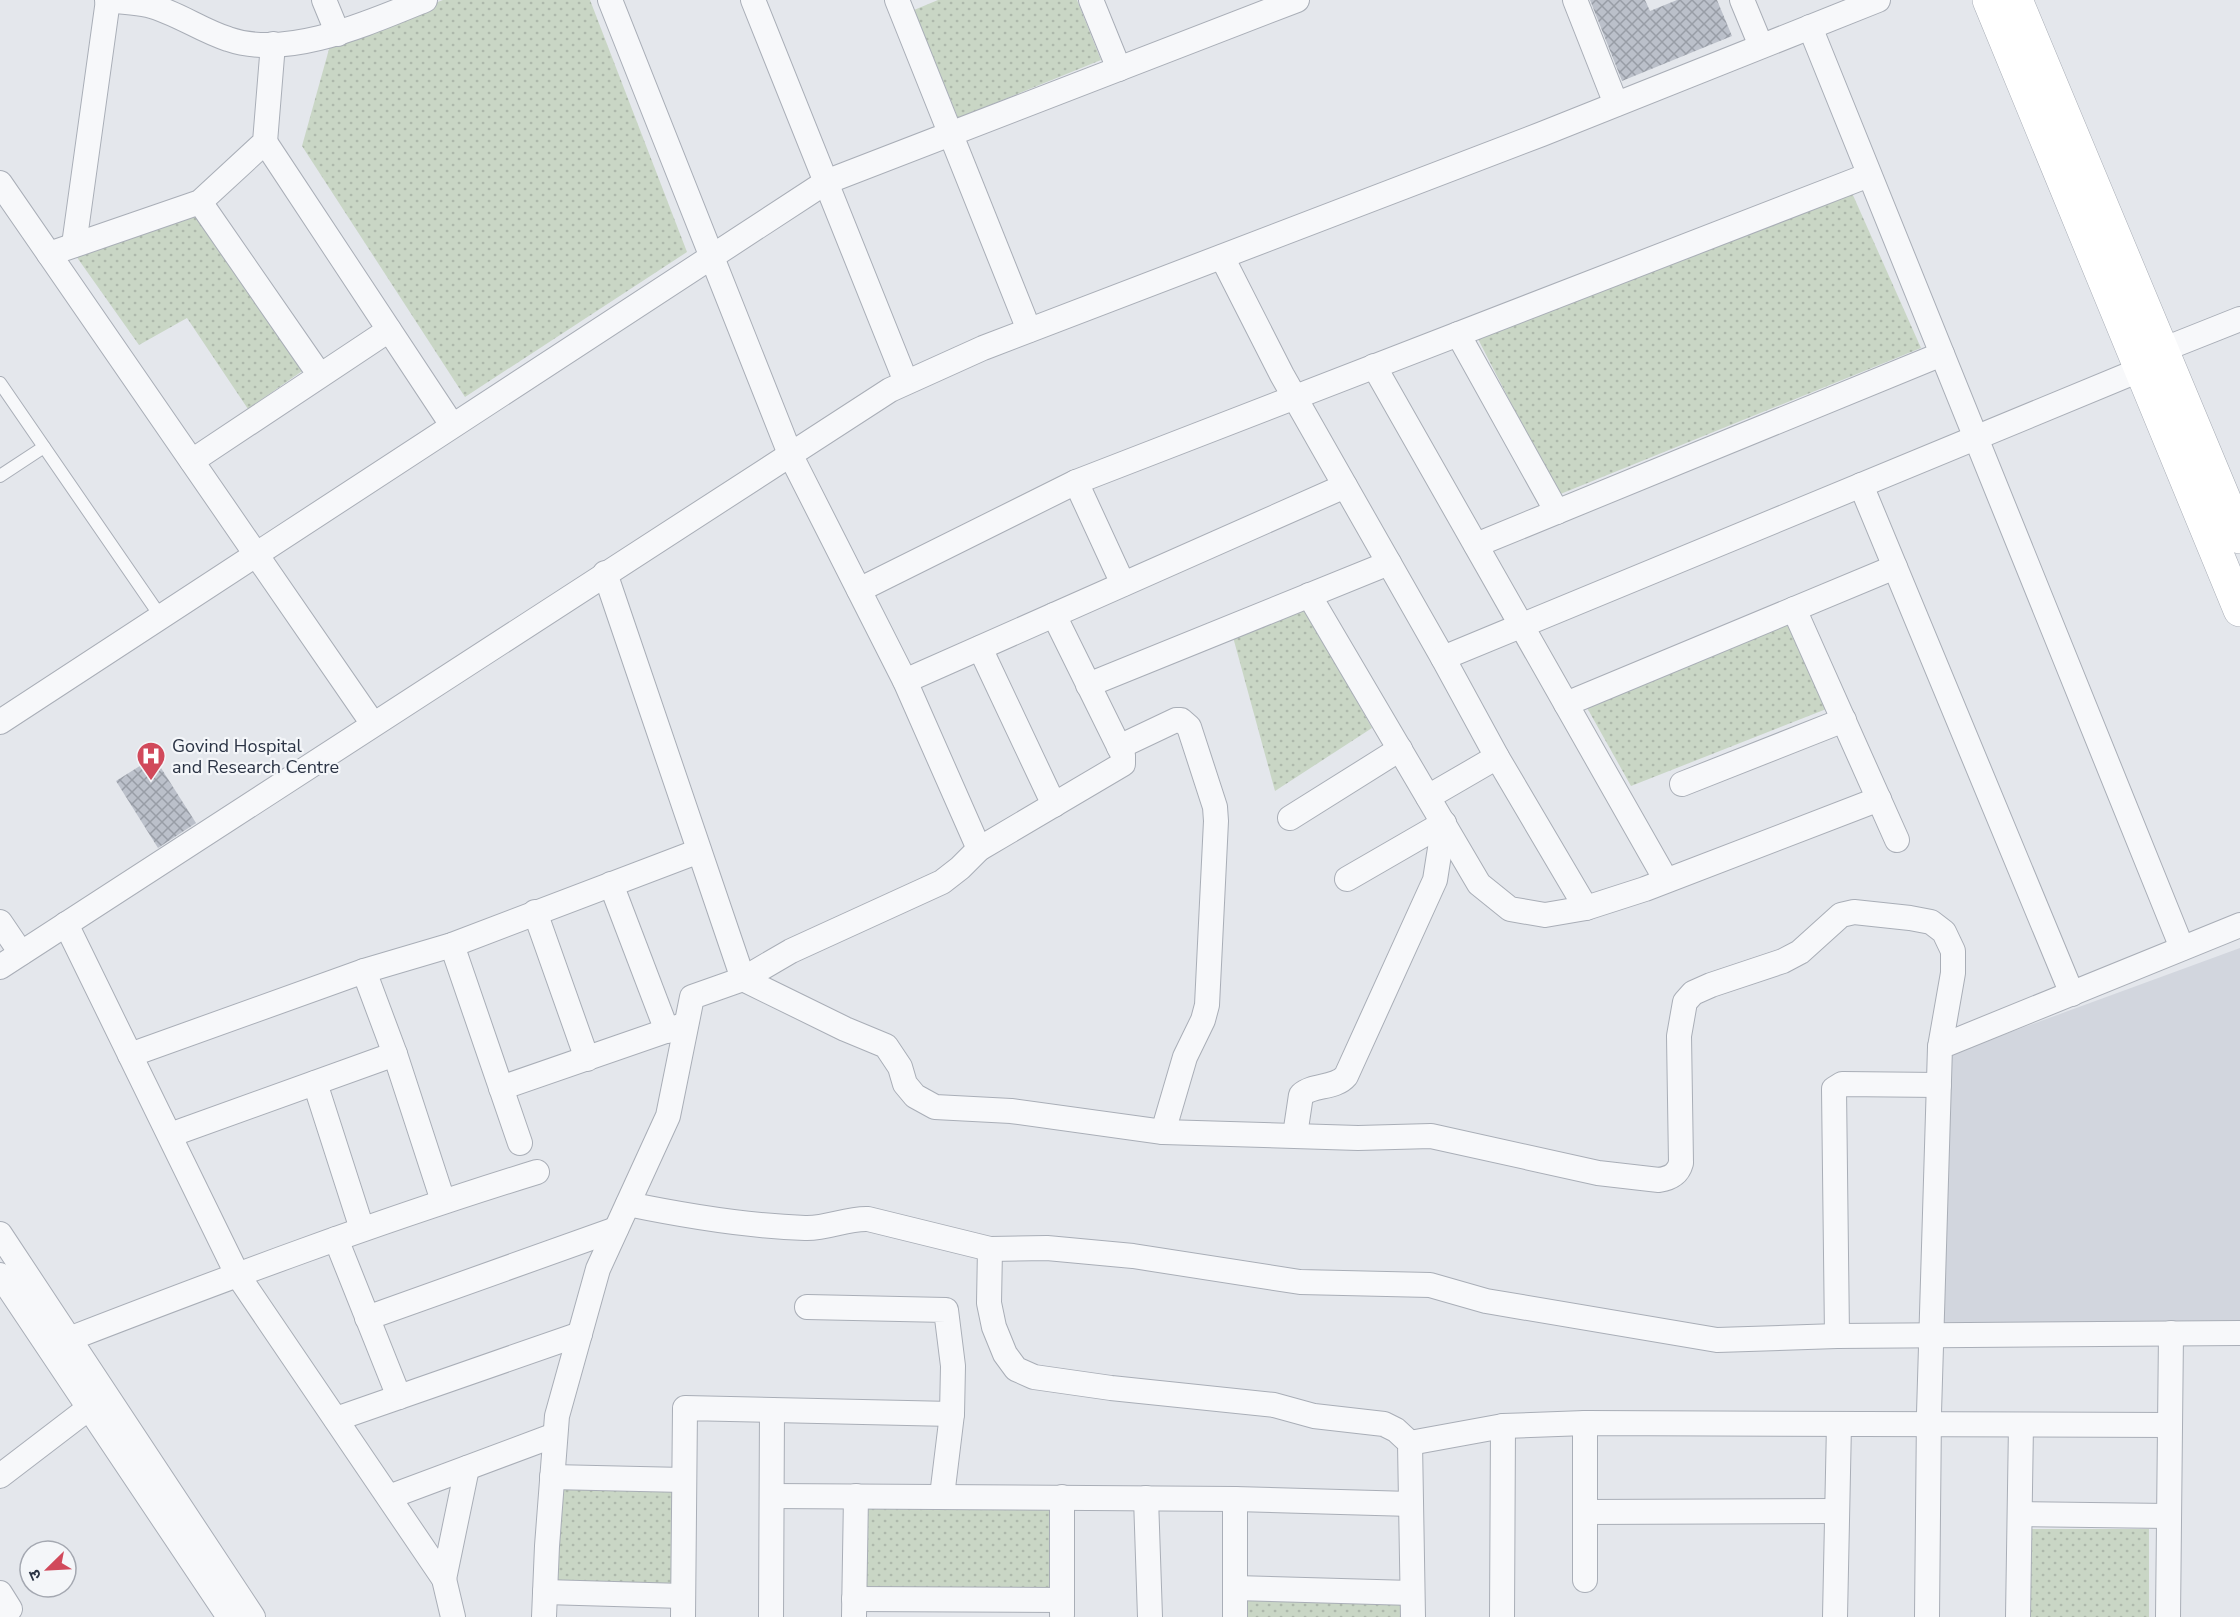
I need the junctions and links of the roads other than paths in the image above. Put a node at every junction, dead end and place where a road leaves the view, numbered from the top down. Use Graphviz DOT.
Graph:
graph roads {
  1 [pos="108,0"];
  2 [pos="324,0"];
  3 [pos="425,0"];
  4 [pos="610,0"];
  5 [pos="753,0"];
  6 [pos="898,0"];
  7 [pos="1091,0"];
  8 [pos="1297,0"];
  9 [pos="1575,0"];
  10 [pos="1742,0"];
  11 [pos="1878,0"];
  12 [pos="1989,0"];
  13 [pos="2016,0"];
  14 [pos="1810,27"];
  15 [pos="338,34"];
  16 [pos="273,44"];
  17 [pos="1761,46"];
  18 [pos="1119,69"];
  19 [pos="1616,104"];
  20 [pos="951,134"];
  21 [pos="265,142"];
  22 [pos="1869,175"];
  23 [pos="826,182"];
  24 [pos="0,183"];
  25 [pos="201,202"];
  26 [pos="74,245"];
  27 [pos="49,254"];
  28 [pos="712,256"];
  29 [pos="1222,257"];
  30 [pos="2240,319"];
  31 [pos="389,330"];
  32 [pos="1029,330"];
  33 [pos="1458,334"];
  34 [pos="1942,354"];
  35 [pos="2152,360"];
  36 [pos="1374,366"];
  37 [pos="319,374"];
  38 [pos="906,382"];
  39 [pos="0,383"];
  40 [pos="1294,397"];
  41 [pos="452,425"];
  42 [pos="1976,438"];
  43 [pos="44,447"];
  44 [pos="790,454"];
  45 [pos="192,461"];
  46 [pos="0,476"];
  47 [pos="1076,482"];
  48 [pos="1862,485"];
  49 [pos="1345,486"];
  50 [pos="1557,512"];
  51 [pos="2240,537"];
  52 [pos="1476,545"];
  53 [pos="256,554"];
  54 [pos="1389,563"];
  55 [pos="1895,567"];
  56 [pos="605,573"];
  57 [pos="1123,584"];
  58 [pos="859,590"];
  59 [pos="1309,595"];
  60 [pos="1794,609"];
  61 [pos="2240,610"];
  62 [pos="1054,615"];
  63 [pos="161,617"];
  64 [pos="1522,626"];
  65 [pos="980,648"];
  66 [pos="1443,658"];
  67 [pos="905,681"];
  68 [pos="1088,685"];
  69 [pos="1566,704"];
  70 [pos="1844,720"];
  71 [pos="0,722"];
  72 [pos="373,724"];
  73 [pos="1119,747"];
  74 [pos="1400,749"];
  75 [pos="1497,757"];
  76 [pos="1682,784"];
  77 [pos="1428,797"];
  78 [pos="1879,798"];
  79 [pos="1054,806"];
  80 [pos="1290,818"];
  81 [pos="1444,823"];
  82 [pos="1897,840"];
  83 [pos="979,849"];
  84 [pos="699,851"];
  85 [pos="1347,879"];
  86 [pos="1666,880"];
  87 [pos="611,884"];
  88 [pos="1587,908"];
  89 [pos="535,912"];
  90 [pos="0,922"];
  91 [pos="66,924"];
  92 [pos="2240,925"];
  93 [pos="452,945"];
  94 [pos="2182,948"];
  95 [pos="21,953"];
  96 [pos="0,967"];
  97 [pos="364,971"];
  98 [pos="743,979"];
  99 [pos="2072,994"];
  100 [pos="677,1028"];
  101 [pos="1940,1047"];
  102 [pos="395,1054"];
  103 [pos="130,1055"];
  104 [pos="586,1059"];
  105 [pos="315,1083"];
  106 [pos="1939,1085"];
  107 [pos="501,1088"];
  108 [pos="1163,1132"];
  109 [pos="170,1135"];
  110 [pos="1295,1135"];
  111 [pos="520,1143"];
  112 [pos="537,1172"];
  113 [pos="443,1201"];
  114 [pos="628,1204"];
  115 [pos="362,1230"];
  116 [pos="616,1230"];
  117 [pos="0,1234"];
  118 [pos="336,1239"];
  119 [pos="990,1249"];
  120 [pos="237,1274"];
  121 [pos="0,1275"];
  122 [pos="807,1307"];
  123 [pos="367,1318"];
  124 [pos="2240,1333"];
  125 [pos="580,1334"];
  126 [pos="2171,1334"];
  127 [pos="1932,1335"];
  128 [pos="1837,1336"];
  129 [pos="69,1339"];
  130 [pos="399,1397"];
  131 [pos="98,1402"];
  132 [pos="772,1410"];
  133 [pos="952,1414"];
  134 [pos="336,1419"];
  135 [pos="1585,1423"];
  136 [pos="1839,1424"];
  137 [pos="1929,1425"];
  138 [pos="2021,1425"];
  139 [pos="2170,1425"];
  140 [pos="1503,1426"];
  141 [pos="555,1436"];
  142 [pos="1410,1443"];
  143 [pos="467,1468"];
  144 [pos="0,1476"];
  145 [pos="552,1477"];
  146 [pos="684,1480"];
  147 [pos="772,1496"];
  148 [pos="856,1496"];
  149 [pos="942,1496"];
  150 [pos="389,1497"];
  151 [pos="1062,1497"];
  152 [pos="1146,1498"];
  153 [pos="1235,1499"];
  154 [pos="1411,1504"];
  155 [pos="1837,1511"];
  156 [pos="1585,1512"];
  157 [pos="2020,1514"];
  158 [pos="2169,1516"];
  159 [pos="444,1579"];
  160 [pos="1585,1580"];
  161 [pos="1235,1588"];
  162 [pos="545,1592"];
  163 [pos="0,1593"];
  164 [pos="1412,1593"];
  165 [pos="683,1606"];
  166 [pos="854,1608"];
  167 [pos="1062,1609"];
  168 [pos="1,1617"];
  169 [pos="229,1617"];
  170 [pos="253,1617"];
  171 [pos="453,1617"];
  172 [pos="544,1617"];
  173 [pos="771,1617"];
  174 [pos="1150,1617"];
  175 [pos="1235,1617"];
  176 [pos="1413,1617"];
  177 [pos="1502,1617"];
  178 [pos="1835,1617"];
  179 [pos="1927,1617"];
  180 [pos="2018,1617"];
  181 [pos="2168,1617"];
  1 -- 16 [label="street"];
  1 -- 26 [label="street"];
  2 -- 15 [label="street"];
  3 -- 15 [label="street"];
  4 -- 28 [label="street"];
  5 -- 23 [label="street"];
  6 -- 20 [label="street"];
  7 -- 18 [label="street"];
  8 -- 18 [label="street"];
  9 -- 19 [label="street"];
  10 -- 17 [label="street"];
  11 -- 14 [label="street"];
  12 -- 35 [label="street"];
  13 -- 35 [label="street"];
  14 -- 17 [label="street"];
  14 -- 22 [label="street"];
  15 -- 16 [label="street"];
  16 -- 21 [label="street"];
  17 -- 19 [label="street"];
  18 -- 20 [label="street"];
  19 -- 29 [label="street"];
  20 -- 23 [label="street"];
  20 -- 32 [label="street"];
  21 -- 25 [label="street"];
  21 -- 31 [label="street"];
  22 -- 33 [label="street"];
  22 -- 34 [label="street"];
  23 -- 28 [label="street"];
  23 -- 38 [label="street"];
  24 -- 27 [label="street"];
  25 -- 26 [label="street"];
  25 -- 37 [label="street"];
  26 -- 27 [label="street"];
  27 -- 45 [label="street"];
  28 -- 41 [label="street"];
  28 -- 44 [label="street"];
  29 -- 32 [label="street"];
  29 -- 40 [label="street"];
  30 -- 35 [label="street"];
  31 -- 37 [label="street"];
  31 -- 41 [label="street"];
  32 -- 38 [label="street"];
  33 -- 36 [label="street"];
  33 -- 50 [label="street"];
  34 -- 42 [label="street"];
  34 -- 50 [label="street"];
  35 -- 42 [label="street"];
  35 -- 51 [label="street"];
  35 -- 61 [label="street"];
  36 -- 40 [label="street"];
  36 -- 52 [label="street"];
  37 -- 45 [label="street"];
  38 -- 44 [label="street"];
  39 -- 43 [label="lane"];
  40 -- 47 [label="street"];
  40 -- 49 [label="street"];
  41 -- 53 [label="street"];
  42 -- 48 [label="street"];
  42 -- 94 [label="street"];
  43 -- 46 [label="lane"];
  43 -- 63 [label="lane"];
  44 -- 56 [label="street"];
  44 -- 58 [label="street"];
  45 -- 53 [label="street"];
  47 -- 57 [label="street"];
  47 -- 58 [label="street"];
  48 -- 55 [label="street"];
  48 -- 64 [label="street"];
  49 -- 54 [label="street"];
  49 -- 57 [label="street"];
  50 -- 52 [label="street"];
  52 -- 64 [label="street"];
  53 -- 63 [label="street"];
  53 -- 72 [label="street"];
  54 -- 59 [label="street"];
  54 -- 66 [label="street"];
  55 -- 60 [label="street"];
  55 -- 99 [label="street"];
  56 -- 72 [label="street"];
  56 -- 84 [label="street"];
  57 -- 62 [label="street"];
  58 -- 67 [label="street"];
  59 -- 68 [label="street"];
  59 -- 74 [label="street"];
  60 -- 69 [label="street"];
  60 -- 70 [label="street"];
  62 -- 65 [label="street"];
  62 -- 68 [label="street"];
  63 -- 71 [label="street"];
  64 -- 66 [label="street"];
  64 -- 69 [label="street"];
  65 -- 67 [label="street"];
  65 -- 79 [label="street"];
  66 -- 75 [label="street"];
  67 -- 83 [label="street"];
  68 -- 73 [label="street"];
  69 -- 86 [label="street"];
  70 -- 76 [label="street"];
  70 -- 78 [label="street"];
  72 -- 91 [label="street"];
  73 -- 79 [label="street"];
  73 -- 108 [label="street"];
  74 -- 77 [label="street"];
  74 -- 80 [label="street"];
  75 -- 77 [label="street"];
  75 -- 88 [label="street"];
  77 -- 81 [label="street"];
  78 -- 82 [label="street"];
  78 -- 86 [label="street"];
  79 -- 83 [label="street"];
  81 -- 85 [label="street"];
  81 -- 88 [label="street"];
  81 -- 110 [label="street"];
  83 -- 98 [label="street"];
  84 -- 87 [label="street"];
  84 -- 98 [label="street"];
  86 -- 88 [label="street"];
  87 -- 89 [label="street"];
  87 -- 100 [label="street"];
  89 -- 93 [label="street"];
  89 -- 104 [label="street"];
  90 -- 95 [label="street"];
  91 -- 95 [label="street"];
  91 -- 103 [label="street"];
  92 -- 94 [label="street"];
  93 -- 97 [label="street"];
  93 -- 107 [label="street"];
  94 -- 99 [label="street"];
  95 -- 96 [label="street"];
  97 -- 102 [label="street"];
  97 -- 103 [label="street"];
  98 -- 100 [label="street"];
  98 -- 108 [label="street"];
  99 -- 101 [label="street"];
  100 -- 104 [label="street"];
  100 -- 114 [label="street"];
  101 -- 106 [label="street"];
  101 -- 110 [label="street"];
  102 -- 105 [label="street"];
  102 -- 113 [label="street"];
  103 -- 109 [label="street"];
  104 -- 107 [label="street"];
  105 -- 109 [label="street"];
  105 -- 115 [label="street"];
  106 -- 127 [label="street"];
  106 -- 128 [label="street"];
  107 -- 111 [label="street"];
  108 -- 110 [label="street"];
  109 -- 120 [label="street"];
  112 -- 113 [label="street"];
  113 -- 115 [label="street"];
  114 -- 116 [label="street"];
  114 -- 119 [label="street"];
  115 -- 118 [label="street"];
  116 -- 123 [label="street"];
  116 -- 125 [label="street"];
  117 -- 129 [label="street"];
  118 -- 120 [label="street"];
  118 -- 123 [label="street"];
  119 -- 128 [label="street"];
  119 -- 142 [label="street"];
  120 -- 129 [label="street"];
  120 -- 134 [label="street"];
  121 -- 131 [label="street"];
  122 -- 133 [label="street"];
  123 -- 130 [label="street"];
  124 -- 126 [label="street"];
  125 -- 130 [label="street"];
  125 -- 141 [label="street"];
  126 -- 127 [label="street"];
  126 -- 139 [label="street"];
  127 -- 128 [label="street"];
  127 -- 137 [label="street"];
  129 -- 131 [label="street"];
  130 -- 134 [label="street"];
  131 -- 144 [label="street"];
  131 -- 169 [label="street"];
  131 -- 170 [label="street"];
  132 -- 133 [label="street"];
  132 -- 146 [label="street"];
  132 -- 147 [label="street"];
  133 -- 149 [label="street"];
  134 -- 150 [label="street"];
  135 -- 136 [label="street"];
  135 -- 140 [label="street"];
  135 -- 156 [label="street"];
  136 -- 137 [label="street"];
  136 -- 155 [label="street"];
  137 -- 138 [label="street"];
  137 -- 179 [label="street"];
  138 -- 139 [label="street"];
  138 -- 157 [label="street"];
  139 -- 158 [label="street"];
  140 -- 142 [label="street"];
  140 -- 177 [label="street"];
  141 -- 143 [label="street"];
  141 -- 145 [label="street"];
  142 -- 154 [label="street"];
  143 -- 150 [label="street"];
  143 -- 159 [label="street"];
  145 -- 146 [label="street"];
  145 -- 162 [label="street"];
  146 -- 165 [label="street"];
  147 -- 148 [label="street"];
  147 -- 173 [label="street"];
  148 -- 149 [label="street"];
  148 -- 166 [label="street"];
  149 -- 151 [label="street"];
  150 -- 159 [label="street"];
  151 -- 152 [label="street"];
  151 -- 167 [label="street"];
  152 -- 153 [label="street"];
  152 -- 174 [label="street"];
  153 -- 154 [label="street"];
  153 -- 161 [label="street"];
  154 -- 164 [label="street"];
  155 -- 156 [label="street"];
  155 -- 178 [label="street"];
  156 -- 160 [label="street"];
  157 -- 158 [label="street"];
  157 -- 180 [label="street"];
  158 -- 181 [label="street"];
  159 -- 171 [label="street"];
  161 -- 164 [label="street"];
  161 -- 175 [label="street"];
  162 -- 165 [label="street"];
  162 -- 172 [label="street"];
  163 -- 168 [label="street"];
  164 -- 176 [label="street"];
  166 -- 167 [label="street"];
}
